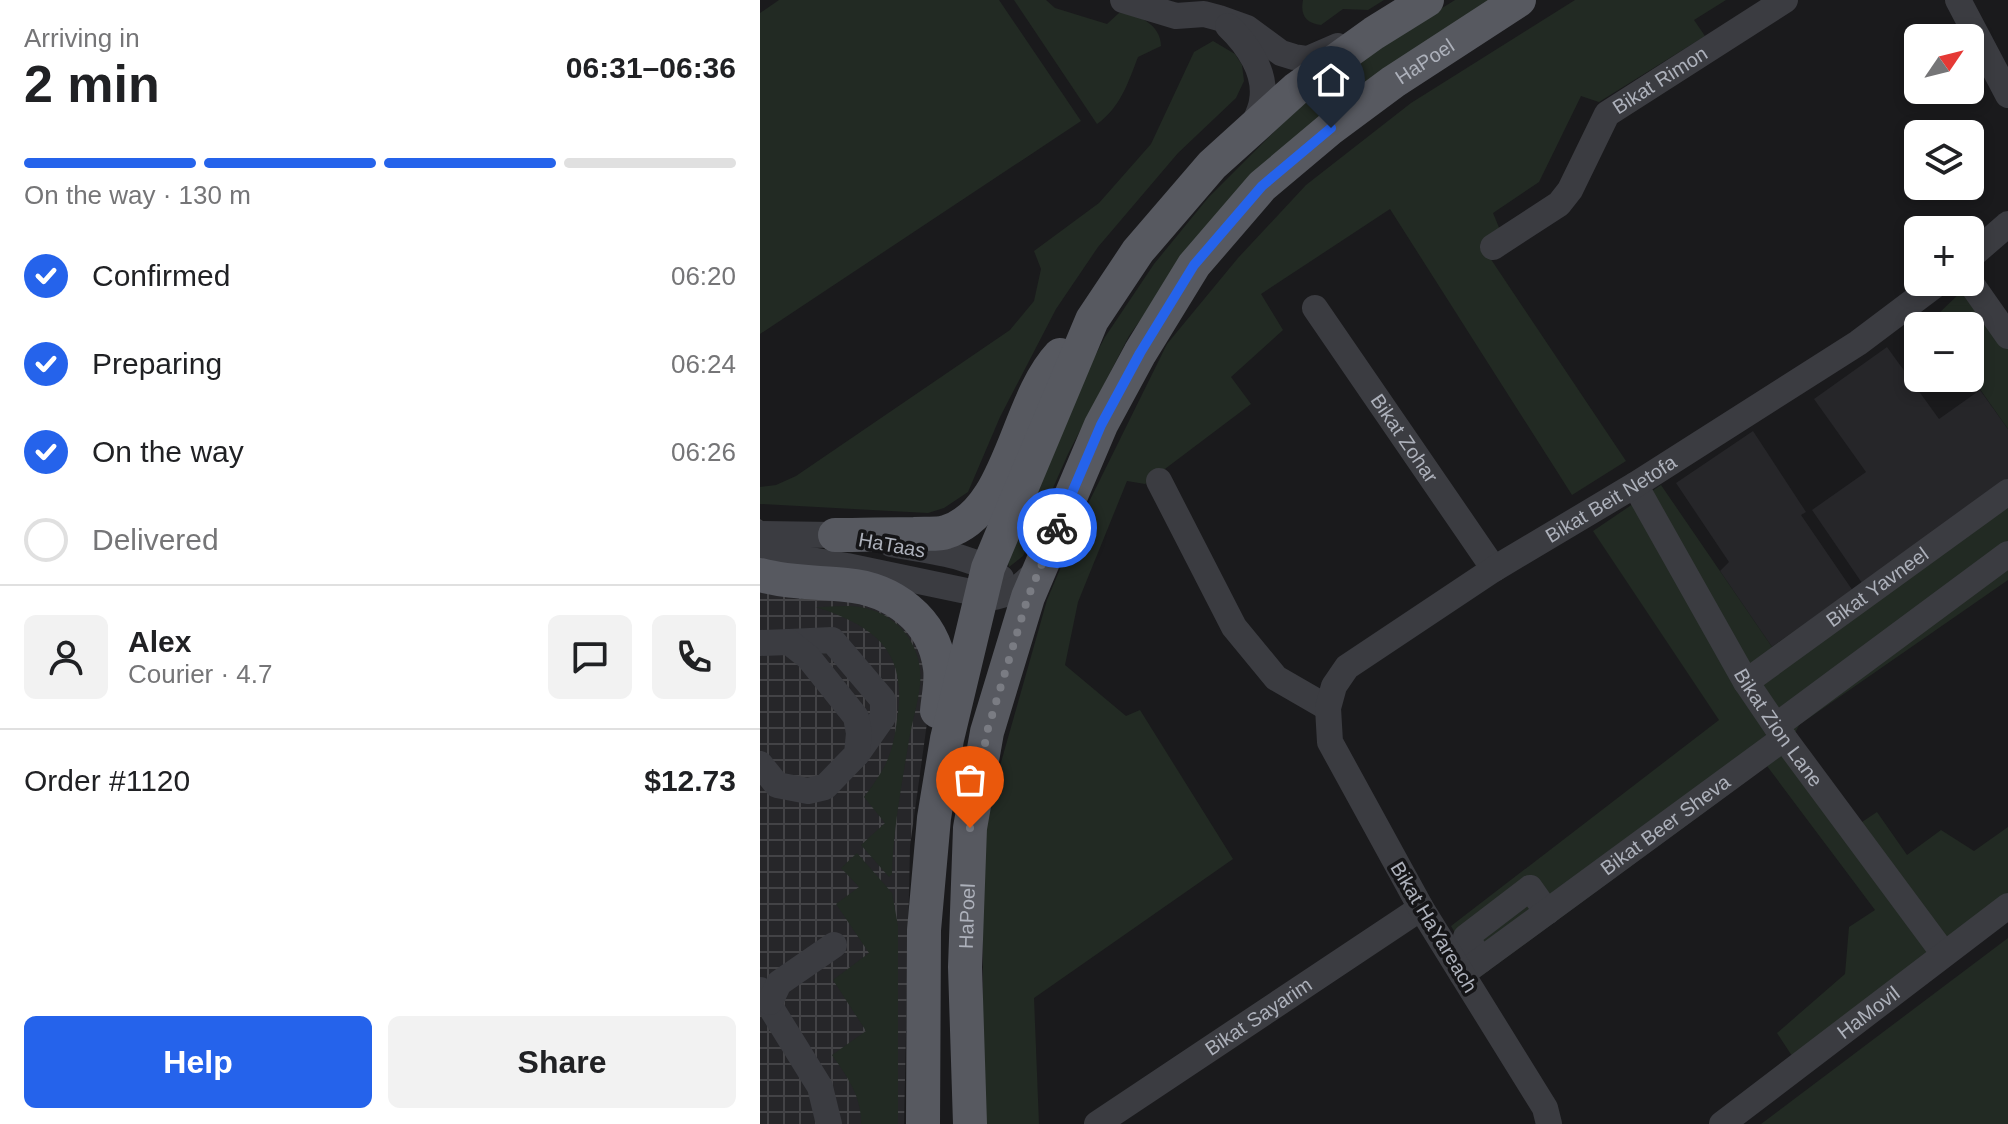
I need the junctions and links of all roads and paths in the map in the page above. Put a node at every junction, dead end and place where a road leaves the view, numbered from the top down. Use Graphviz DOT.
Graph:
graph roads {
  1 [pos="1123,0"];
  2 [pos="1427,0"];
  3 [pos="1519,0"];
  4 [pos="1785,0"];
  5 [pos="1958,0"];
  6 [pos="1219,18"];
  7 [pos="1374,33"];
  8 [pos="2008,95"];
  9 [pos="1253,126"];
  10 [pos="2008,224"];
  11 [pos="1984,245"];
  12 [pos="1493,247"];
  13 [pos="1920,296"];
  14 [pos="1980,296"];
  15 [pos="1315,308"];
  16 [pos="1092,320"];
  17 [pos="2008,336"];
  18 [pos="1159,481"];
  19 [pos="1635,485"];
  20 [pos="2008,492"];
  21 [pos="760,534"];
  22 [pos="835,535"];
  23 [pos="2008,554"];
  24 [pos="760,560"];
  25 [pos="1494,569"];
  26 [pos="760,575"];
  27 [pos="1000,594"];
  28 [pos="760,643"];
  29 [pos="1746,682"];
  30 [pos="1328,708"];
  31 [pos="1780,732"];
  32 [pos="1330,742"];
  33 [pos="760,764"];
  34 [pos="934,818"];
  35 [pos="2008,906"];
  36 [pos="1421,908"];
  37 [pos="834,945"];
  38 [pos="1944,954"];
  39 [pos="1472,967"];
  40 [pos="765,996"];
  41 [pos="1553,1119"];
  42 [pos="1726,1123"];
  43 [pos="829,1124"];
  44 [pos="923,1124"];
  45 [pos="970,1124"];
  46 [pos="1097,1124"];
  1 -- 6 [label="street"];
  2 -- 7 [label="main road, HaPoel"];
  3 -- 27 [label="main road, HaPoel"];
  4 -- 12 [label="street, Bikat Rimon"];
  5 -- 8 [label="street"];
  6 -- 7 [label="street"];
  6 -- 9 [label="street"];
  7 -- 9 [label="main road, HaPoel"];
  9 -- 16 [label="main road, HaPoel"];
  10 -- 11 [label="street"];
  13 -- 19 [label="street, Bikat Beit Netofa"];
  14 -- 17 [label="street"];
  15 -- 25 [label="street, Bikat Zohar"];
  16 -- 22 [label="main road"];
  16 -- 27 [label="main road, HaPoel"];
  18 -- 30 [label="street"];
  19 -- 25 [label="street, Bikat Beit Netofa"];
  19 -- 29 [label="street, Bikat Zion Lane"];
  20 -- 29 [label="street, Bikat Yavneel"];
  21 -- 22 [label="street, HaTaas"];
  22 -- 27 [label="street, HaTaas"];
  23 -- 31 [label="street"];
  24 -- 27 [label="street, HaTaas"];
  25 -- 30 [label="street, Bikat Beit Netofa"];
  26 -- 34 [label="main road"];
  27 -- 34 [label="main road, HaPoel"];
  27 -- 45 [label="main road, HaPoel"];
  28 -- 33 [label="street"];
  29 -- 31 [label="street, Bikat Zion Lane"];
  30 -- 32 [label="street, Bikat Beit Netofa"];
  31 -- 38 [label="street, Bikat Zion Lane"];
  31 -- 39 [label="street, Bikat Beer Sheva"];
  32 -- 36 [label="street, Bikat HaYareach"];
  34 -- 44 [label="main road, HaPoel"];
  35 -- 38 [label="street, HaMovil"];
  36 -- 39 [label="street, Bikat HaYareach"];
  36 -- 46 [label="street, Bikat Sayarim"];
  37 -- 40 [label="street"];
  38 -- 42 [label="street, HaMovil"];
  39 -- 41 [label="street, Bikat HaYareach"];
  40 -- 43 [label="street"];
}
